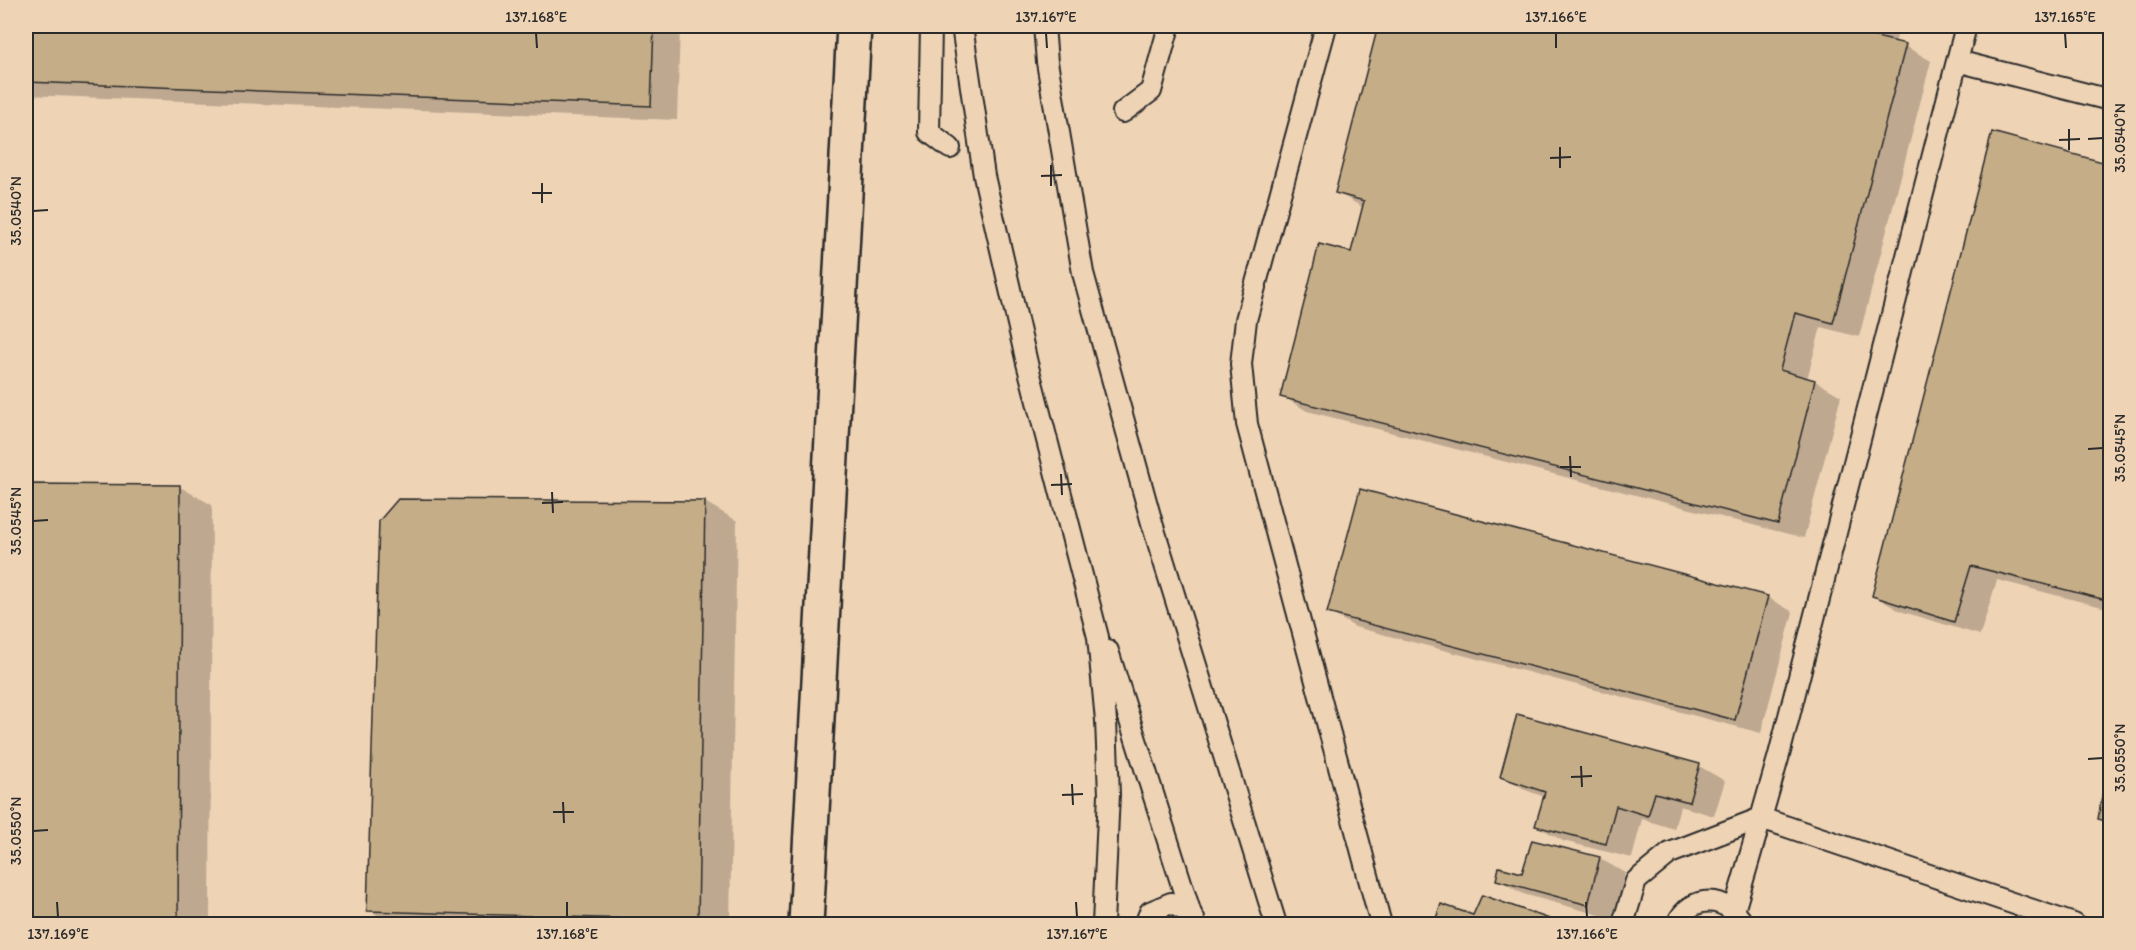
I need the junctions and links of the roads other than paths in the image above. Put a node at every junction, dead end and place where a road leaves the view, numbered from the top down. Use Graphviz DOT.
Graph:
graph roads {
  1 [pos="854,26"];
  2 [pos="931,26"];
  3 [pos="962,26"];
  4 [pos="1044,26"];
  5 [pos="1169,26"];
  6 [pos="1326,26"];
  7 [pos="1966,26"];
  8 [pos="1957,61"];
  9 [pos="2110,100"];
  10 [pos="1123,112"];
  11 [pos="950,148"];
  12 [pos="1068,527"];
  13 [pos="1761,818"];
  14 [pos="1739,918"];
  15 [pos="1194,919"];
  16 [pos="806,924"];
  17 [pos="1103,924"];
  18 [pos="1145,924"];
  19 [pos="1275,924"];
  20 [pos="1381,924"];
  21 [pos="1623,924"];
  22 [pos="1677,924"];
  23 [pos="2074,924"];
  1 -- 16 [label="street"];
  2 -- 11 [label="lane"];
  3 -- 12 [label="lane"];
  4 -- 19 [label="lane"];
  5 -- 10 [label="lane"];
  6 -- 20 [label="lane"];
  7 -- 8 [label="lane"];
  8 -- 9 [label="lane"];
  8 -- 13 [label="lane"];
  12 -- 15 [label="lane"];
  12 -- 17 [label="lane"];
  13 -- 14 [label="lane"];
  13 -- 21 [label="lane"];
  13 -- 23 [label="lane"];
  14 -- 22 [label="lane"];
  15 -- 18 [label="lane"];
}
